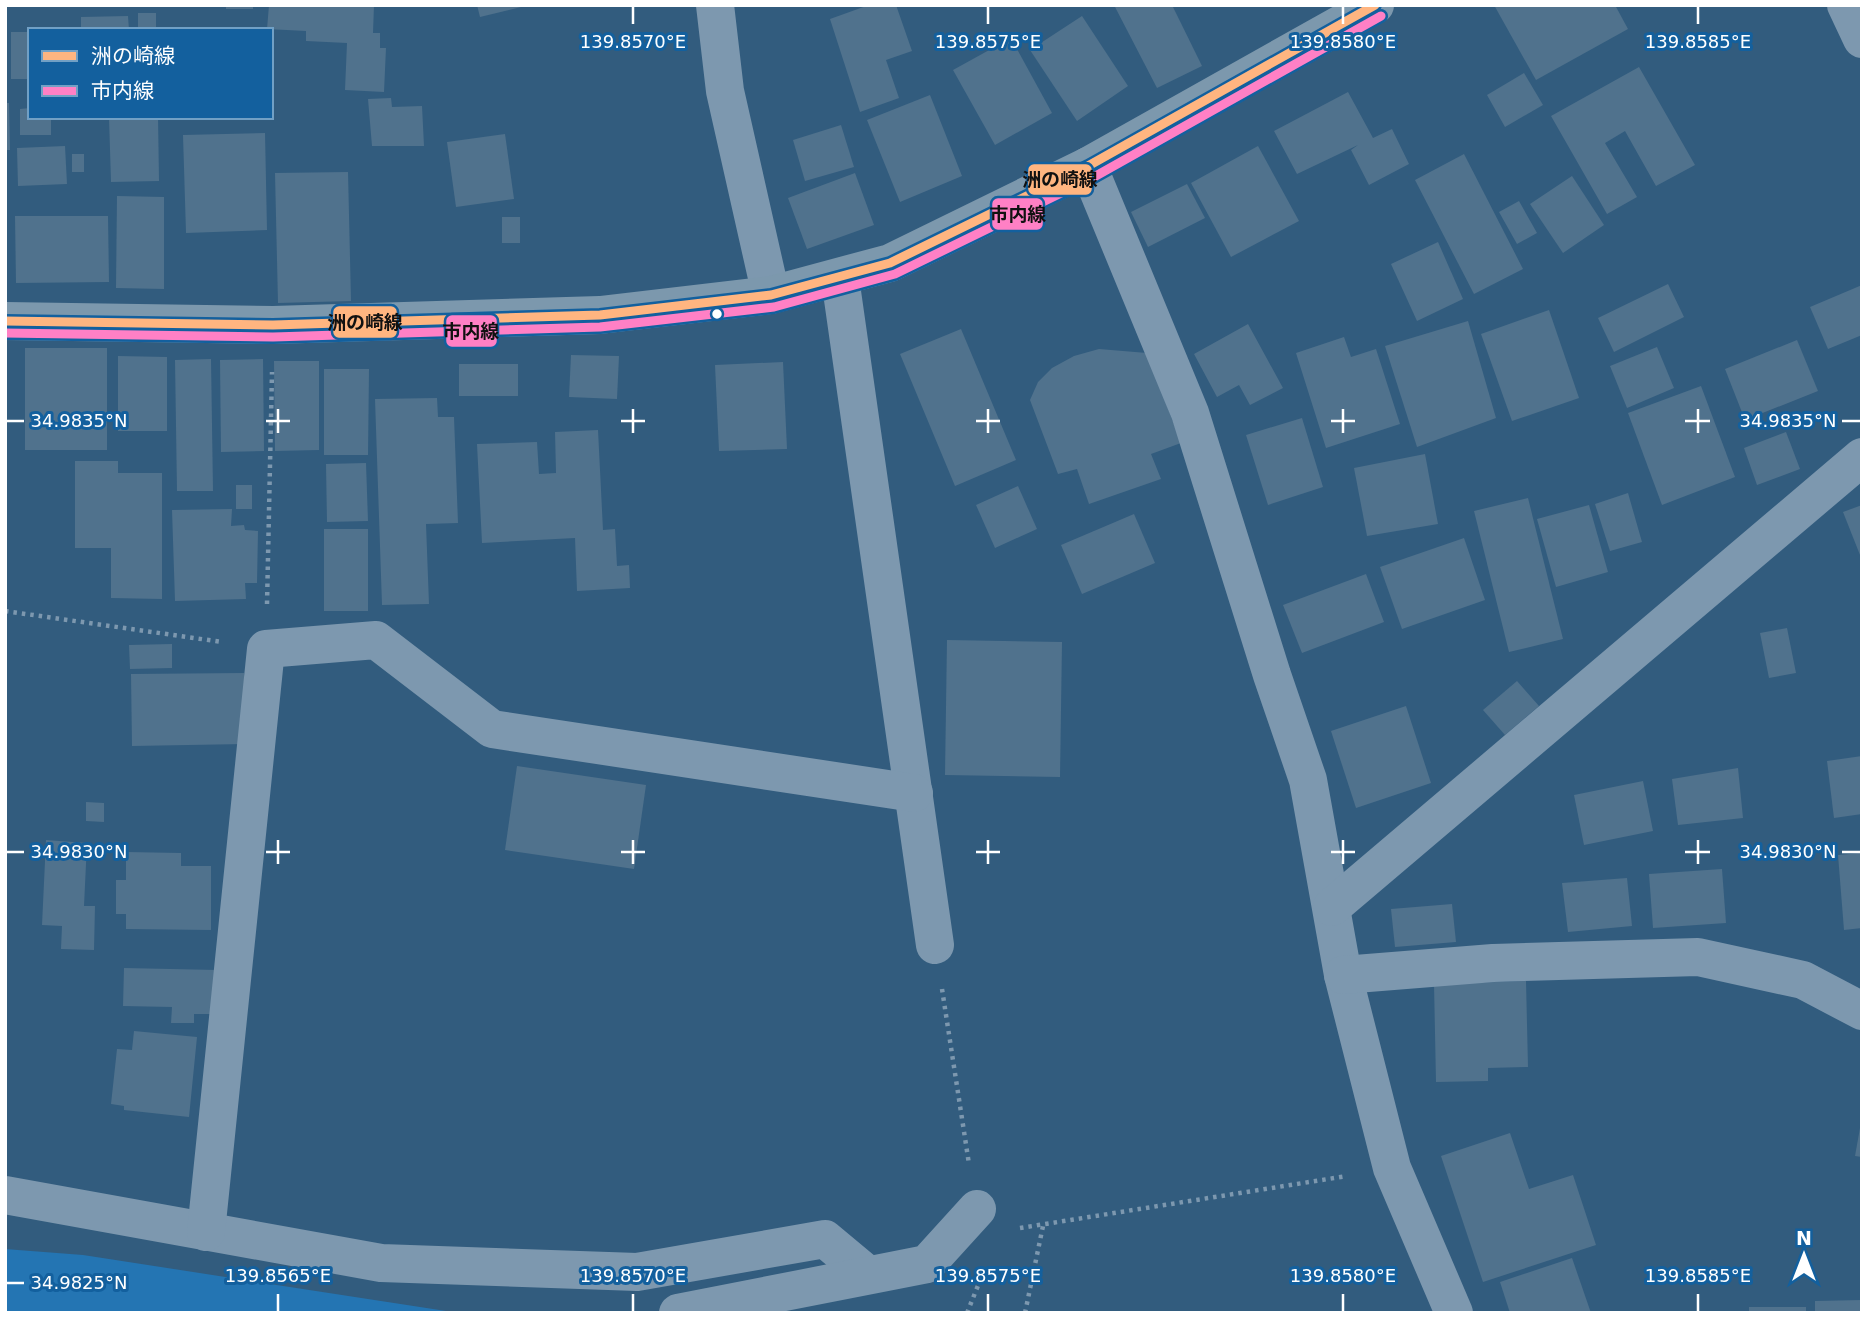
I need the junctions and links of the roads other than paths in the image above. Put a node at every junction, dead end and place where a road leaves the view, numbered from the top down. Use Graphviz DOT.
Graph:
graph roads {
  1 [pos="715,5"];
  2 [pos="1375,5"];
  3 [pos="1846,5"];
  4 [pos="1862,38"];
  5 [pos="1088,166"];
  6 [pos="840,278"];
  7 [pos="771,295"];
  8 [pos="5,321"];
  9 [pos="1862,457"];
  10 [pos="914,793"];
  11 [pos="1332,907"];
  12 [pos="935,945"];
  13 [pos="1343,975"];
  14 [pos="1862,1011"];
  15 [pos="5,1195"];
  16 [pos="976,1209"];
  17 [pos="206,1232"];
  18 [pos="867,1274"];
  19 [pos="678,1313"];
  20 [pos="1454,1313"];
  1 -- 7 [label="street"];
  2 -- 5 [label="main road"];
  3 -- 4 [label="street"];
  5 -- 6 [label="main road"];
  5 -- 11 [label="street"];
  6 -- 7 [label="main road"];
  6 -- 10 [label="street"];
  7 -- 8 [label="main road"];
  9 -- 11 [label="street"];
  10 -- 12 [label="street"];
  10 -- 17 [label="street"];
  11 -- 13 [label="street"];
  13 -- 14 [label="street"];
  13 -- 20 [label="street"];
  15 -- 17 [label="street"];
  16 -- 18 [label="street"];
  17 -- 18 [label="street"];
  18 -- 19 [label="street"];
}
